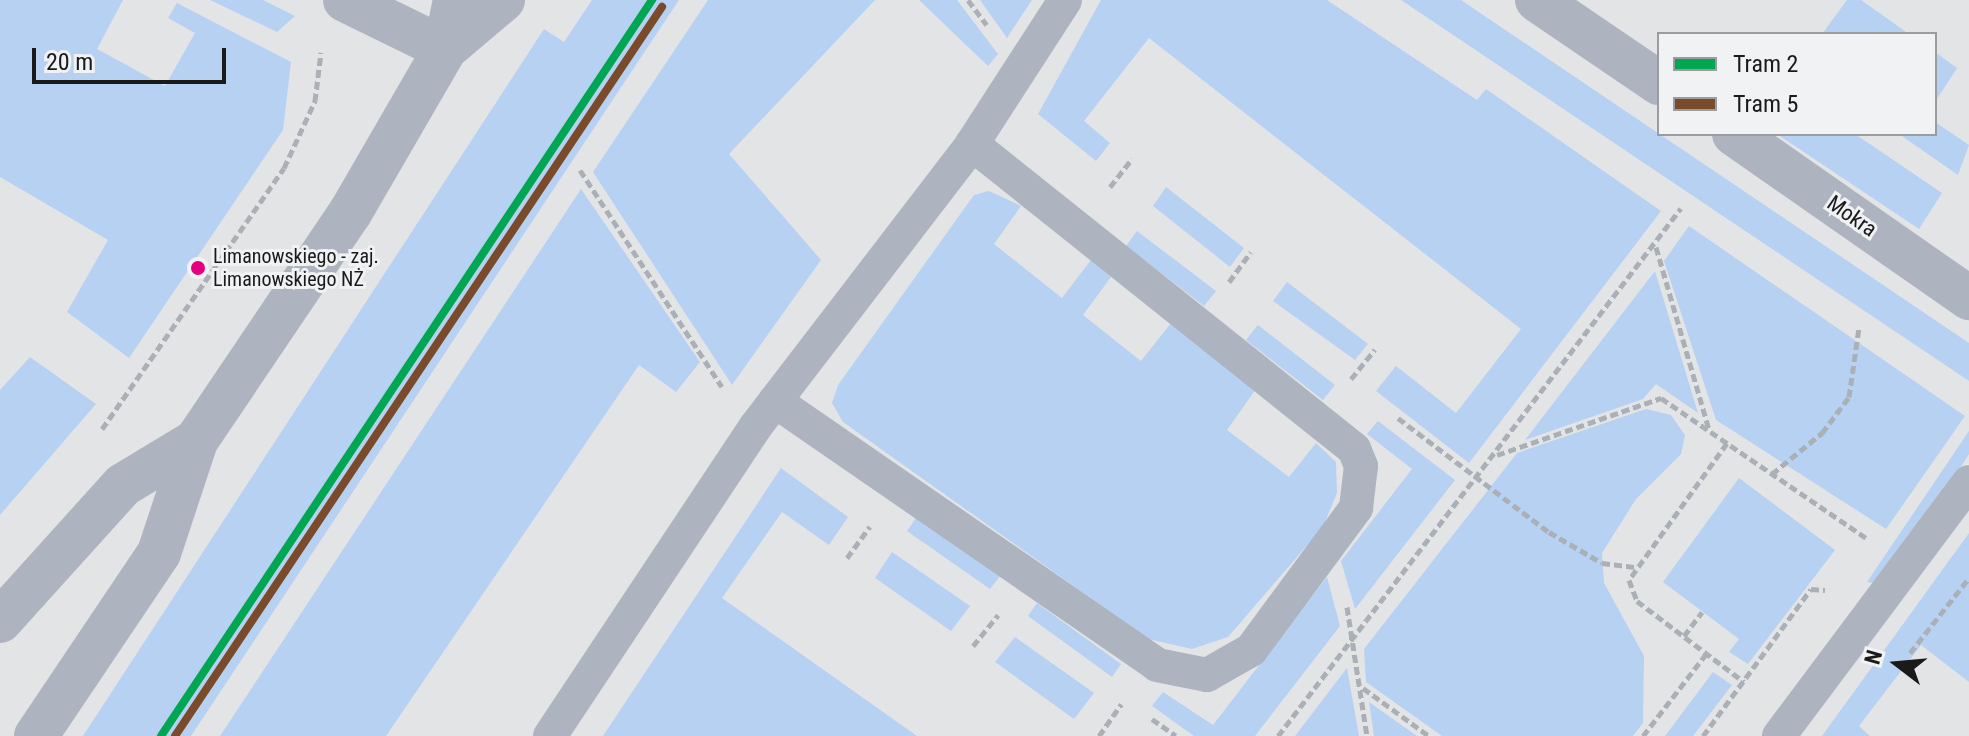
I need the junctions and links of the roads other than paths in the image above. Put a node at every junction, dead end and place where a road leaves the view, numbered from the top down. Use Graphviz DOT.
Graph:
graph roads {
  1 [pos="455,0"];
  2 [pos="503,0"];
  3 [pos="1065,0"];
  4 [pos="1537,0"];
  5 [pos="336,18"];
  6 [pos="445,49"];
  7 [pos="1657,82"];
  8 [pos="1737,136"];
  9 [pos="972,144"];
  10 [pos="1969,298"];
  11 [pos="775,401"];
  12 [pos="196,441"];
  13 [pos="1969,482"];
  14 [pos="0,621"];
  15 [pos="36,736"];
  16 [pos="550,736"];
  17 [pos="1779,736"];
  1 -- 6 [label="street"];
  2 -- 6 [label="street"];
  3 -- 9 [label="lane"];
  4 -- 7 [label="street"];
  5 -- 6 [label="street"];
  6 -- 12 [label="street"];
  8 -- 10 [label="street, Mokra"];
  9 -- 11 [label="lane"];
  9 -- 11 [label="lane"];
  11 -- 16 [label="lane"];
  12 -- 14 [label="street"];
  12 -- 15 [label="street"];
  13 -- 17 [label="lane"];
}
